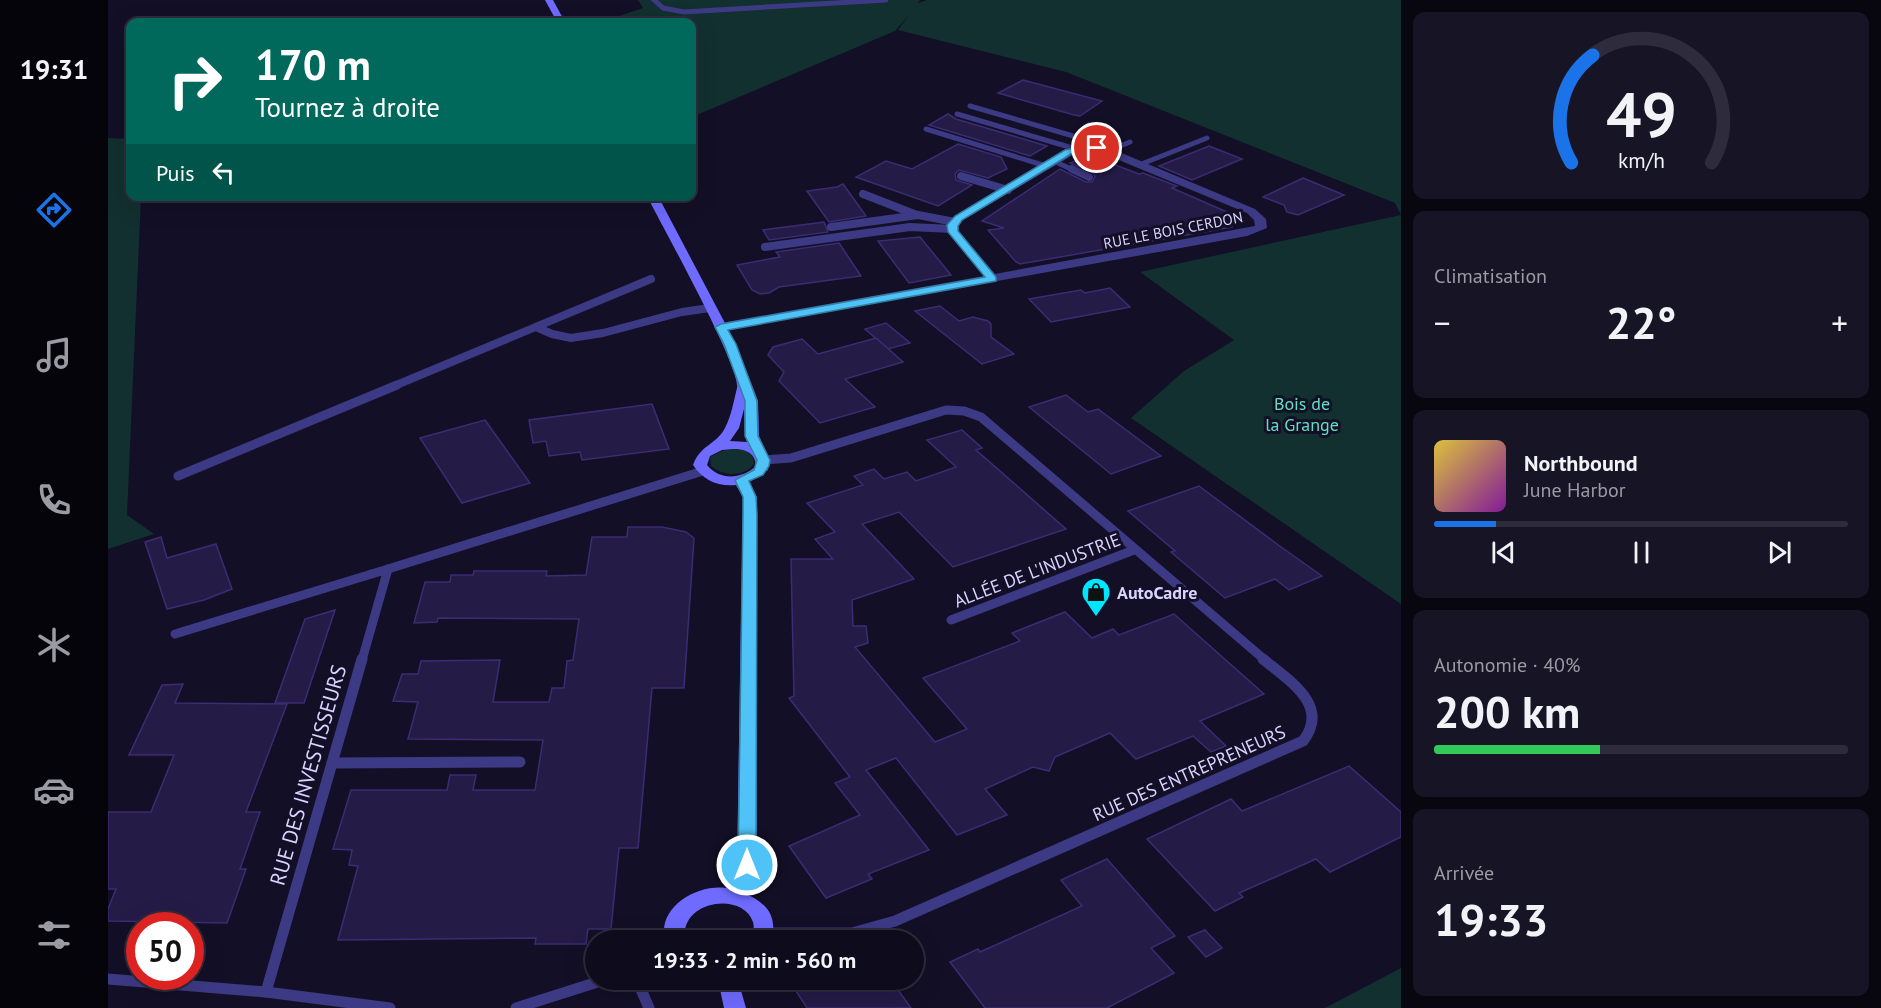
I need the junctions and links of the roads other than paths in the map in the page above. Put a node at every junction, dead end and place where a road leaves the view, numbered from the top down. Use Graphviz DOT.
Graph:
graph roads {
  1 [pos="549,0"];
  2 [pos="654,0"];
  3 [pos="886,0"];
  4 [pos="559,18"];
  5 [pos="970,106"];
  6 [pos="957,114"];
  7 [pos="1089,125"];
  8 [pos="926,129"];
  9 [pos="1207,138"];
  10 [pos="1130,142"];
  11 [pos="1083,146"];
  12 [pos="1108,151"];
  13 [pos="1050,163"];
  14 [pos="1139,165"];
  15 [pos="961,176"];
  16 [pos="1089,177"];
  17 [pos="1008,190"];
  18 [pos="863,194"];
  19 [pos="655,201"];
  20 [pos="918,215"];
  21 [pos="954,226"];
  22 [pos="831,227"];
  23 [pos="765,247"];
  24 [pos="651,279"];
  25 [pos="993,279"];
  26 [pos="710,308"];
  27 [pos="536,327"];
  28 [pos="721,327"];
  29 [pos="744,387"];
  30 [pos="718,446"];
  31 [pos="761,457"];
  32 [pos="704,471"];
  33 [pos="178,476"];
  34 [pos="741,480"];
  35 [pos="1134,550"];
  36 [pos="388,569"];
  37 [pos="951,620"];
  38 [pos="175,634"];
  39 [pos="520,762"];
  40 [pos="332,763"];
  41 [pos="733,896"];
  42 [pos="675,930"];
  43 [pos="763,930"];
  44 [pos="863,930"];
  45 [pos="108,979"];
  46 [pos="585,986"];
  47 [pos="641,990"];
  48 [pos="732,990"];
  49 [pos="266,992"];
  50 [pos="390,1008"];
  51 [pos="516,1008"];
  52 [pos="649,1008"];
  53 [pos="735,1008"];
  1 -- 4 [label="main road"];
  2 -- 3 [label="lane"];
  5 -- 11 [label="lane"];
  6 -- 11 [label="lane"];
  7 -- 11 [label="street"];
  8 -- 13 [label="lane"];
  9 -- 14 [label="lane"];
  10 -- 12 [label="lane"];
  11 -- 12 [label="street, RUE LE BOIS CERDON"];
  11 -- 13 [label="street"];
  12 -- 14 [label="street, RUE LE BOIS CERDON"];
  13 -- 16 [label="lane"];
  13 -- 17 [label="street"];
  14 -- 25 [label="street, RUE LE BOIS CERDON"];
  15 -- 17 [label="lane"];
  17 -- 21 [label="street"];
  18 -- 20 [label="lane"];
  19 -- 26 [label="main road"];
  20 -- 21 [label="lane"];
  20 -- 22 [label="lane"];
  21 -- 23 [label="lane"];
  21 -- 25 [label="street"];
  24 -- 27 [label="lane"];
  25 -- 28 [label="street, RUE LE BOIS CERDON"];
  26 -- 27 [label="lane"];
  26 -- 28 [label="main road"];
  27 -- 33 [label="lane"];
  28 -- 29 [label="main road"];
  29 -- 30 [label="main road"];
  29 -- 31 [label="main road"];
  30 -- 31 [label="main road"];
  30 -- 32 [label="main road"];
  31 -- 34 [label="main road"];
  31 -- 35 [label="lane, RUE DES ENTREPRENEURS"];
  32 -- 34 [label="main road"];
  32 -- 36 [label="lane"];
  34 -- 41 [label="main road"];
  35 -- 37 [label="lane, ALLÉE DE L'INDUSTRIE"];
  35 -- 44 [label="lane, RUE DES ENTREPRENEURS"];
  36 -- 38 [label="lane"];
  36 -- 40 [label="lane, RUE DES INVESTISSEURS"];
  39 -- 40 [label="lane"];
  40 -- 49 [label="lane, RUE DES INVESTISSEURS"];
  41 -- 42 [label="main road"];
  41 -- 43 [label="main road"];
  45 -- 49 [label="lane"];
  46 -- 51 [label="lane"];
  47 -- 52 [label="lane"];
  48 -- 53 [label="main road"];
  49 -- 50 [label="lane"];
}
